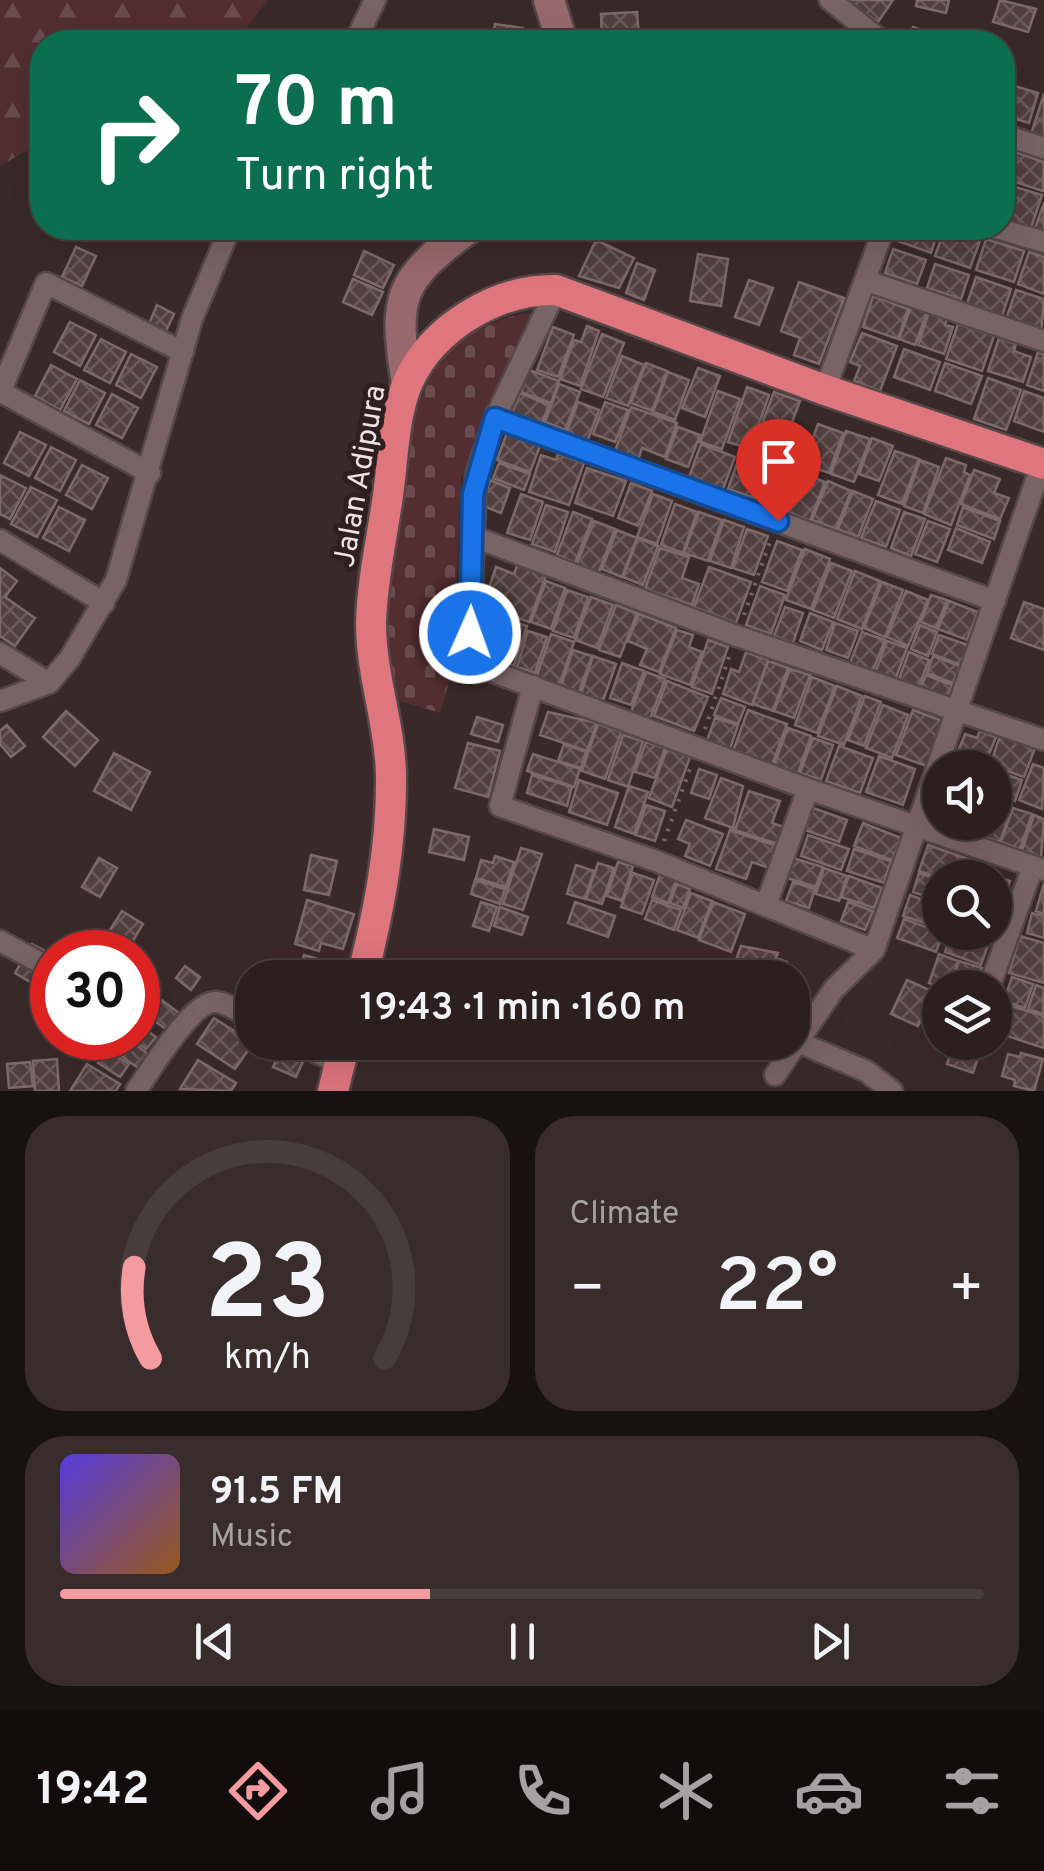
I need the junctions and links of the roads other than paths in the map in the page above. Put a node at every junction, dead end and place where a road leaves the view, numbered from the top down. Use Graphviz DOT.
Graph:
graph roads {
  1 [pos="375,0"];
  2 [pos="550,0"];
  3 [pos="830,0"];
  4 [pos="361,30"];
  5 [pos="559,30"];
  6 [pos="867,30"];
  7 [pos="1015,138"];
  8 [pos="1044,148"];
  9 [pos="1015,234"];
  10 [pos="224,240"];
  11 [pos="452,240"];
  12 [pos="880,240"];
  13 [pos="1044,242"];
  14 [pos="867,281"];
  15 [pos="556,290"];
  16 [pos="1044,341"];
  17 [pos="183,352"];
  18 [pos="407,384"];
  19 [pos="824,390"];
  20 [pos="0,393"];
  21 [pos="495,418"];
  22 [pos="1043,464"];
  23 [pos="150,472"];
  24 [pos="474,537"];
  25 [pos="0,540"];
  26 [pos="994,601"];
  27 [pos="104,604"];
  28 [pos="0,652"];
  29 [pos="49,683"];
  30 [pos="533,686"];
  31 [pos="0,701"];
  32 [pos="957,712"];
  33 [pos="1044,740"];
  34 [pos="808,789"];
  35 [pos="918,829"];
  36 [pos="1039,868"];
  37 [pos="766,905"];
  38 [pos="0,941"];
  39 [pos="874,950"];
  40 [pos="30,957"];
  41 [pos="366,960"];
  42 [pos="996,970"];
  43 [pos="235,1011"];
  44 [pos="810,1024"];
  45 [pos="810,1047"];
  46 [pos="786,1060"];
  47 [pos="775,1076"];
  48 [pos="136,1091"];
  49 [pos="892,1091"];
  1 -- 4 [label="street"];
  2 -- 5 [label="street"];
  3 -- 6 [label="street"];
  7 -- 8 [label="street"];
  9 -- 13 [label="street"];
  10 -- 17 [label="street"];
  11 -- 18 [label="street"];
  12 -- 14 [label="street"];
  14 -- 16 [label="street"];
  14 -- 19 [label="street"];
  15 -- 18 [label="highway, Jalan Adipura"];
  15 -- 19 [label="highway, Jalan Adipura"];
  15 -- 21 [label="street"];
  17 -- 20 [label="street"];
  17 -- 23 [label="street"];
  18 -- 41 [label="highway, Jalan Adipura"];
  19 -- 22 [label="highway, Jalan Adipura"];
  20 -- 23 [label="street"];
  21 -- 24 [label="street"];
  21 -- 26 [label="street"];
  22 -- 26 [label="street"];
  23 -- 27 [label="street"];
  24 -- 30 [label="street"];
  24 -- 32 [label="street"];
  25 -- 27 [label="street"];
  26 -- 32 [label="street"];
  27 -- 29 [label="street"];
  28 -- 29 [label="street"];
  29 -- 31 [label="street"];
  30 -- 34 [label="street"];
  30 -- 37 [label="street"];
  32 -- 33 [label="street"];
  32 -- 35 [label="street"];
  34 -- 35 [label="street"];
  34 -- 37 [label="street"];
  35 -- 36 [label="street"];
  35 -- 39 [label="street"];
  36 -- 42 [label="street"];
  37 -- 39 [label="street"];
  38 -- 40 [label="street"];
  39 -- 44 [label="street"];
  43 -- 48 [label="street"];
  45 -- 49 [label="street"];
  46 -- 47 [label="street"];
}
